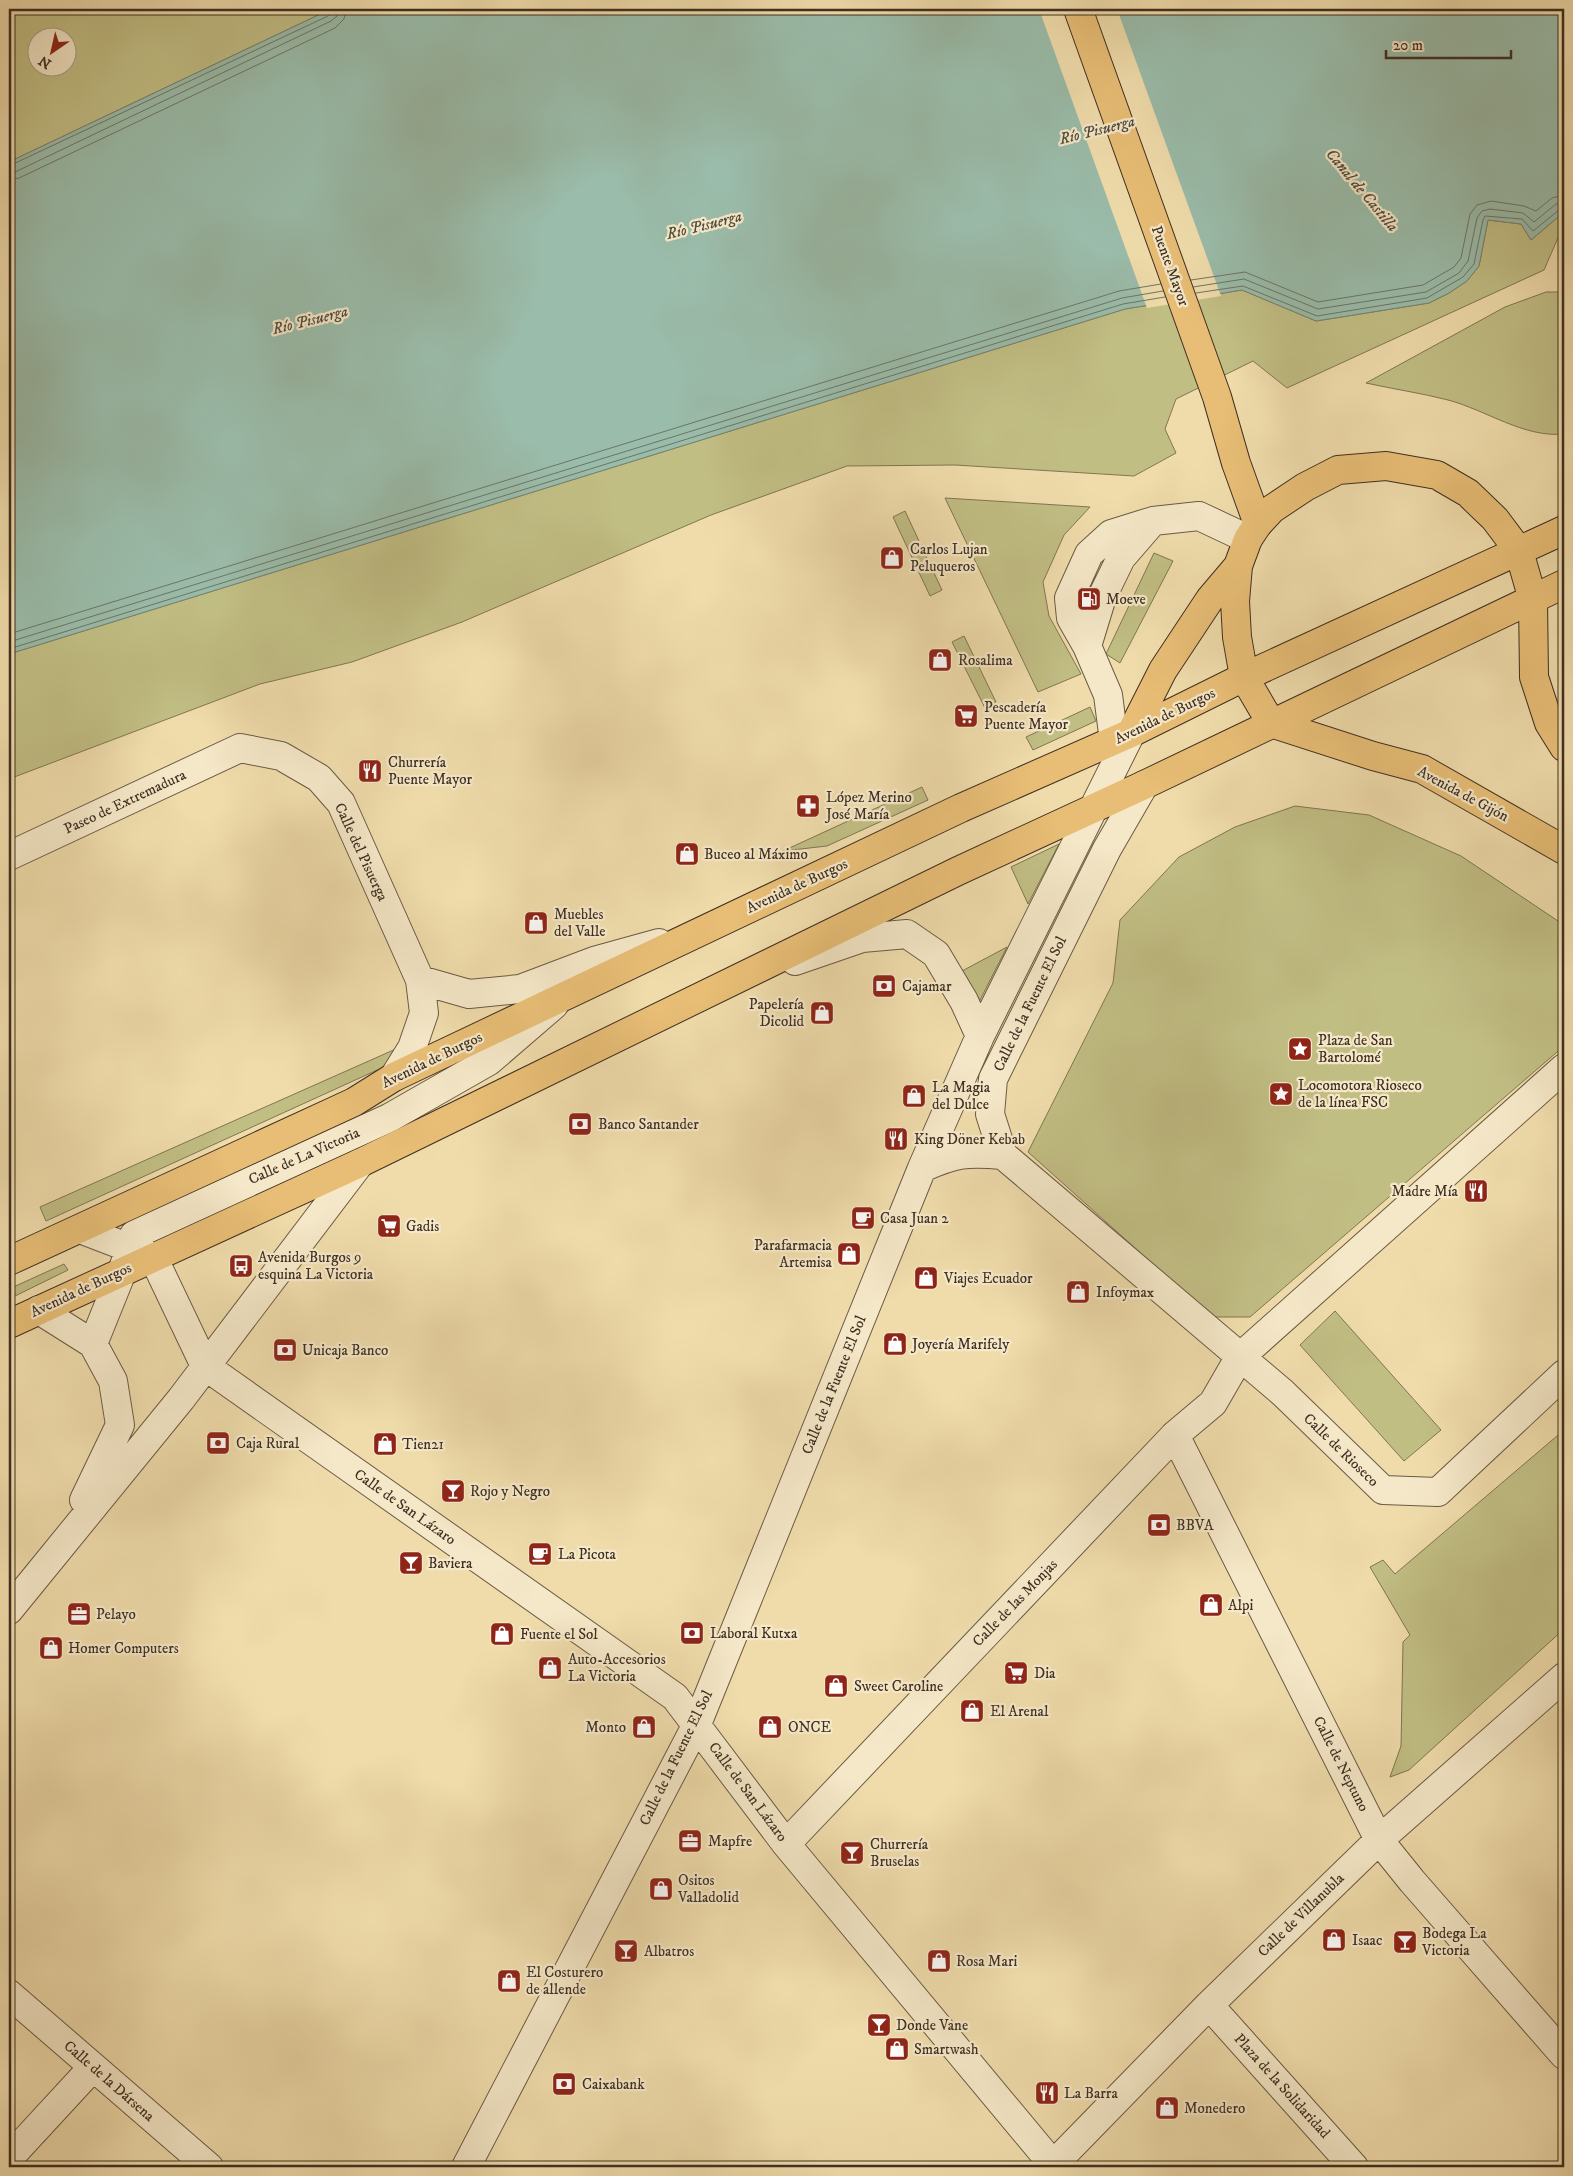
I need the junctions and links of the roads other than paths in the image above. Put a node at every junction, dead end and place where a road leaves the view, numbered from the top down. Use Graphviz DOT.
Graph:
graph roads {
  1 [pos="1078,9"];
  2 [pos="1564,530"];
  3 [pos="1253,531"];
  4 [pos="1519,551"];
  5 [pos="1238,566"];
  6 [pos="1564,584"];
  7 [pos="1533,600"];
  8 [pos="1244,677"];
  9 [pos="1271,723"];
  10 [pos="1123,737"];
  11 [pos="1564,747"];
  12 [pos="240,748"];
  13 [pos="1144,785"];
  14 [pos="1096,806"];
  15 [pos="1564,850"];
  16 [pos="9,856"];
  17 [pos="698,932"];
  18 [pos="420,980"];
  19 [pos="727,984"];
  20 [pos="563,998"];
  21 [pos="980,1036"];
  22 [pos="1564,1068"];
  23 [pos="394,1077"];
  24 [pos="1004,1155"];
  25 [pos="360,1164"];
  26 [pos="922,1168"];
  27 [pos="80,1229"];
  28 [pos="135,1259"];
  29 [pos="9,1261"];
  30 [pos="39,1310"];
  31 [pos="9,1324"];
  32 [pos="93,1344"];
  33 [pos="1240,1358"];
  34 [pos="205,1366"];
  35 [pos="1564,1374"];
  36 [pos="1175,1435"];
  37 [pos="66,1539"];
  38 [pos="9,1610"];
  39 [pos="1564,1677"];
  40 [pos="697,1724"];
  41 [pos="1379,1840"];
  42 [pos="786,1844"];
  43 [pos="9,1994"];
  44 [pos="1209,2006"];
  45 [pos="1564,2056"];
  46 [pos="93,2067"];
  47 [pos="9,2158"];
  48 [pos="1053,2166"];
  49 [pos="209,2167"];
  50 [pos="466,2167"];
  51 [pos="1354,2167"];
  1 -- 3 [label="main road, Puente Mayor"];
  2 -- 4 [label="main road, Avenida de Burgos"];
  3 -- 4 [label="main road"];
  3 -- 5 [label="main road"];
  3 -- 10 [label="street"];
  4 -- 7 [label="main road"];
  4 -- 8 [label="main road, Avenida de Burgos"];
  5 -- 8 [label="main road"];
  5 -- 10 [label="main road"];
  6 -- 7 [label="main road, Avenida de Burgos"];
  7 -- 9 [label="main road, Avenida de Burgos"];
  7 -- 11 [label="main road"];
  8 -- 9 [label="main road"];
  8 -- 10 [label="main road, Avenida de Burgos"];
  9 -- 13 [label="main road, Avenida de Burgos"];
  9 -- 15 [label="main road, Avenida de Gijón"];
  10 -- 14 [label="street, Calle de la Fuente El Sol"];
  10 -- 17 [label="main road, Avenida de Burgos"];
  12 -- 16 [label="street, Paseo de Extremadura"];
  12 -- 18 [label="street, Calle del Pisuerga"];
  13 -- 14 [label="main road, Avenida de Burgos"];
  13 -- 24 [label="street, Calle de la Fuente El Sol"];
  14 -- 19 [label="main road, Avenida de Burgos"];
  14 -- 21 [label="street, Calle de la Fuente El Sol"];
  17 -- 18 [label="street"];
  17 -- 20 [label="main road, Avenida de Burgos"];
  18 -- 23 [label="street, Calle del Pisuerga"];
  19 -- 21 [label="street, Calle de la Fuente El Sol"];
  19 -- 25 [label="main road, Avenida de Burgos"];
  20 -- 23 [label="main road, Avenida de Burgos"];
  20 -- 28 [label="street, Calle de La Victoria"];
  21 -- 26 [label="street, Calle de la Fuente El Sol"];
  22 -- 33 [label="street"];
  23 -- 27 [label="main road, Avenida de Burgos"];
  24 -- 26 [label="street"];
  24 -- 33 [label="street"];
  25 -- 28 [label="main road, Avenida de Burgos"];
  25 -- 34 [label="street, Calle de La Victoria"];
  26 -- 40 [label="street, Calle de la Fuente El Sol"];
  27 -- 28 [label="street, Avenida de Burgos"];
  27 -- 29 [label="main road, Avenida de Burgos"];
  28 -- 30 [label="main road, Avenida de Burgos"];
  28 -- 32 [label="street, Calle de La Victoria"];
  28 -- 34 [label="street, Calle de San Lázaro"];
  30 -- 31 [label="main road, Avenida de Burgos"];
  30 -- 32 [label="street, Calle de La Victoria"];
  32 -- 37 [label="street, Calle de La Victoria"];
  33 -- 35 [label="street, Calle de Rioseco"];
  33 -- 36 [label="street, Calle de las Monjas"];
  34 -- 37 [label="street, Calle de La Victoria"];
  34 -- 40 [label="street, Calle de San Lázaro"];
  36 -- 41 [label="street, Calle de Neptuno"];
  36 -- 42 [label="street, Calle de las Monjas"];
  37 -- 38 [label="street, Calle de La Victoria"];
  39 -- 41 [label="street, Calle de Villanubla"];
  40 -- 42 [label="street, Calle de San Lázaro"];
  40 -- 50 [label="street, Calle de la Fuente El Sol"];
  41 -- 44 [label="street, Calle de Villanubla"];
  41 -- 45 [label="street, Calle de Neptuno"];
  42 -- 48 [label="street, Calle de San Lázaro"];
  43 -- 46 [label="street, Calle de la Dársena"];
  44 -- 48 [label="street, Calle de Villanubla"];
  44 -- 51 [label="street, Plaza de la Solidaridad"];
  46 -- 47 [label="street"];
  46 -- 49 [label="street, Calle de la Dársena"];
}
